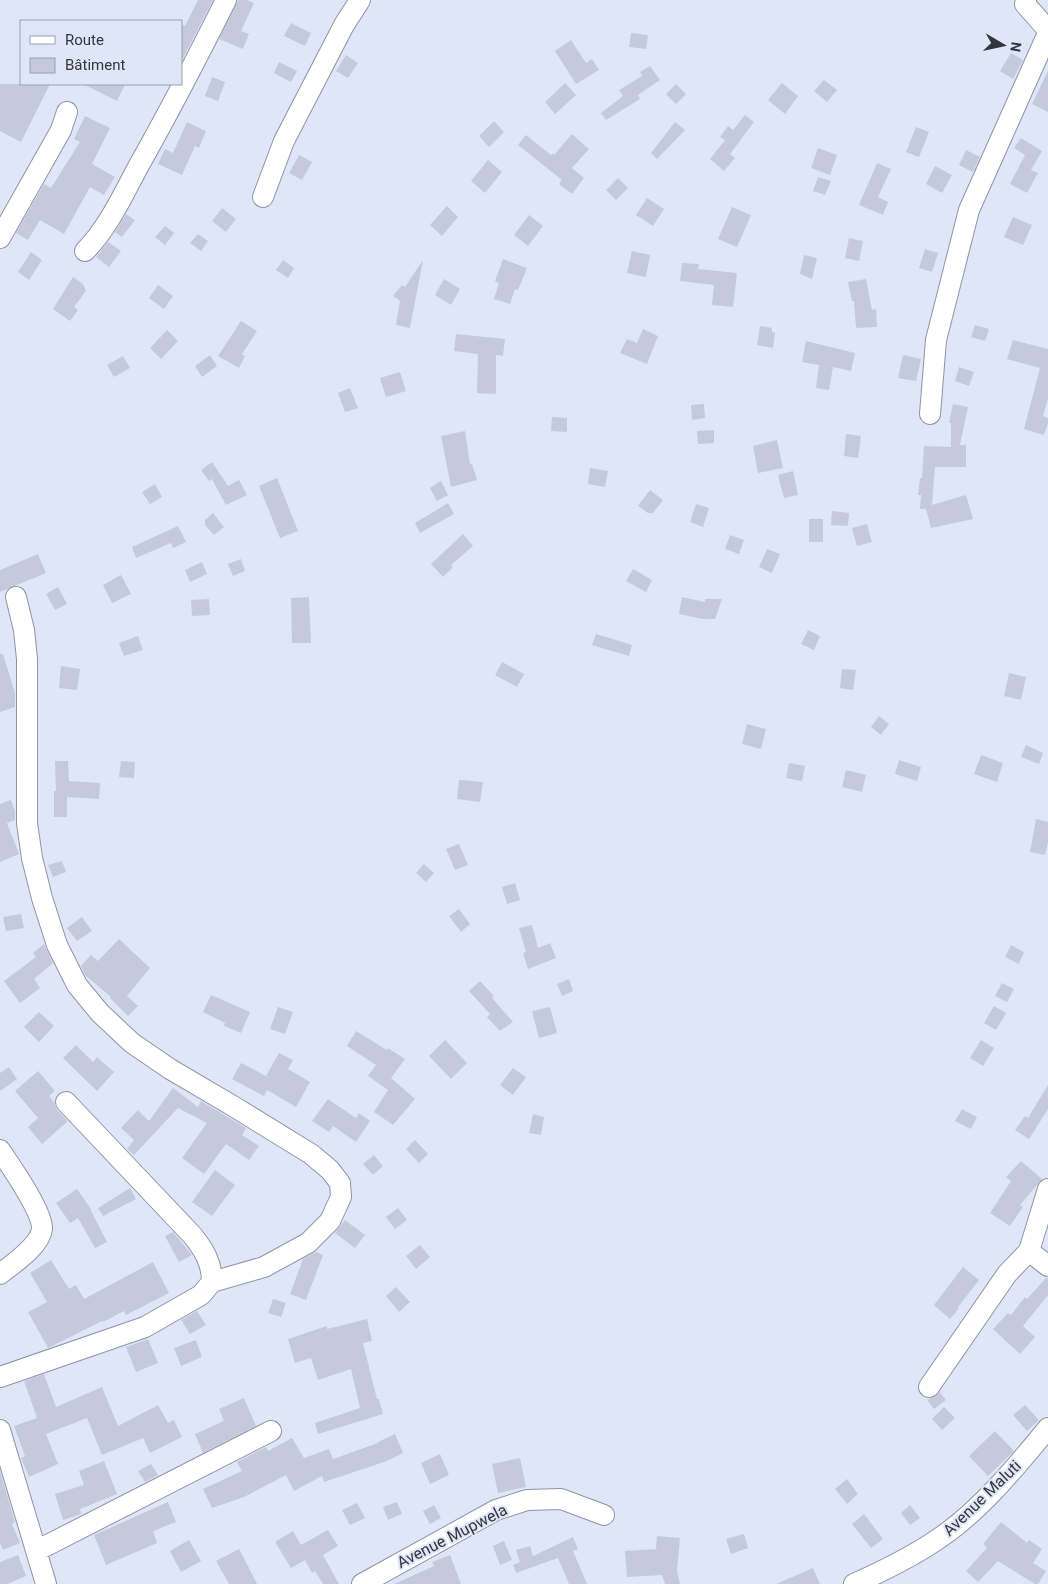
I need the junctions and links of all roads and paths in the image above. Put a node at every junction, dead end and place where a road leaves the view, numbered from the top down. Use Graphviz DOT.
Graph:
graph roads {
  1 [pos="226,0"];
  2 [pos="360,0"];
  3 [pos="1026,0"];
  4 [pos="1048,31"];
  5 [pos="67,112"];
  6 [pos="263,197"];
  7 [pos="0,237"];
  8 [pos="85,251"];
  9 [pos="930,414"];
  10 [pos="16,597"];
  11 [pos="66,1102"];
  12 [pos="0,1150"];
  13 [pos="1048,1189"];
  14 [pos="1029,1251"];
  15 [pos="1048,1266"];
  16 [pos="0,1274"];
  17 [pos="212,1282"];
  18 [pos="0,1377"];
  19 [pos="929,1386"];
  20 [pos="1048,1428"];
  21 [pos="0,1430"];
  22 [pos="271,1431"];
  23 [pos="604,1515"];
  24 [pos="36,1551"];
  25 [pos="46,1584"];
  26 [pos="362,1584"];
  27 [pos="854,1584"];
  1 -- 8 [label="street"];
  2 -- 6 [label="street"];
  3 -- 4 [label="street"];
  4 -- 9 [label="street"];
  5 -- 7 [label="street"];
  10 -- 17 [label="street"];
  11 -- 17 [label="street"];
  12 -- 16 [label="street"];
  13 -- 14 [label="street"];
  14 -- 15 [label="street"];
  14 -- 19 [label="street"];
  17 -- 18 [label="street"];
  20 -- 27 [label="street, Avenue Maluti"];
  21 -- 24 [label="street"];
  22 -- 24 [label="street"];
  23 -- 26 [label="street, Avenue Mupwela"];
  24 -- 25 [label="street"];
}
